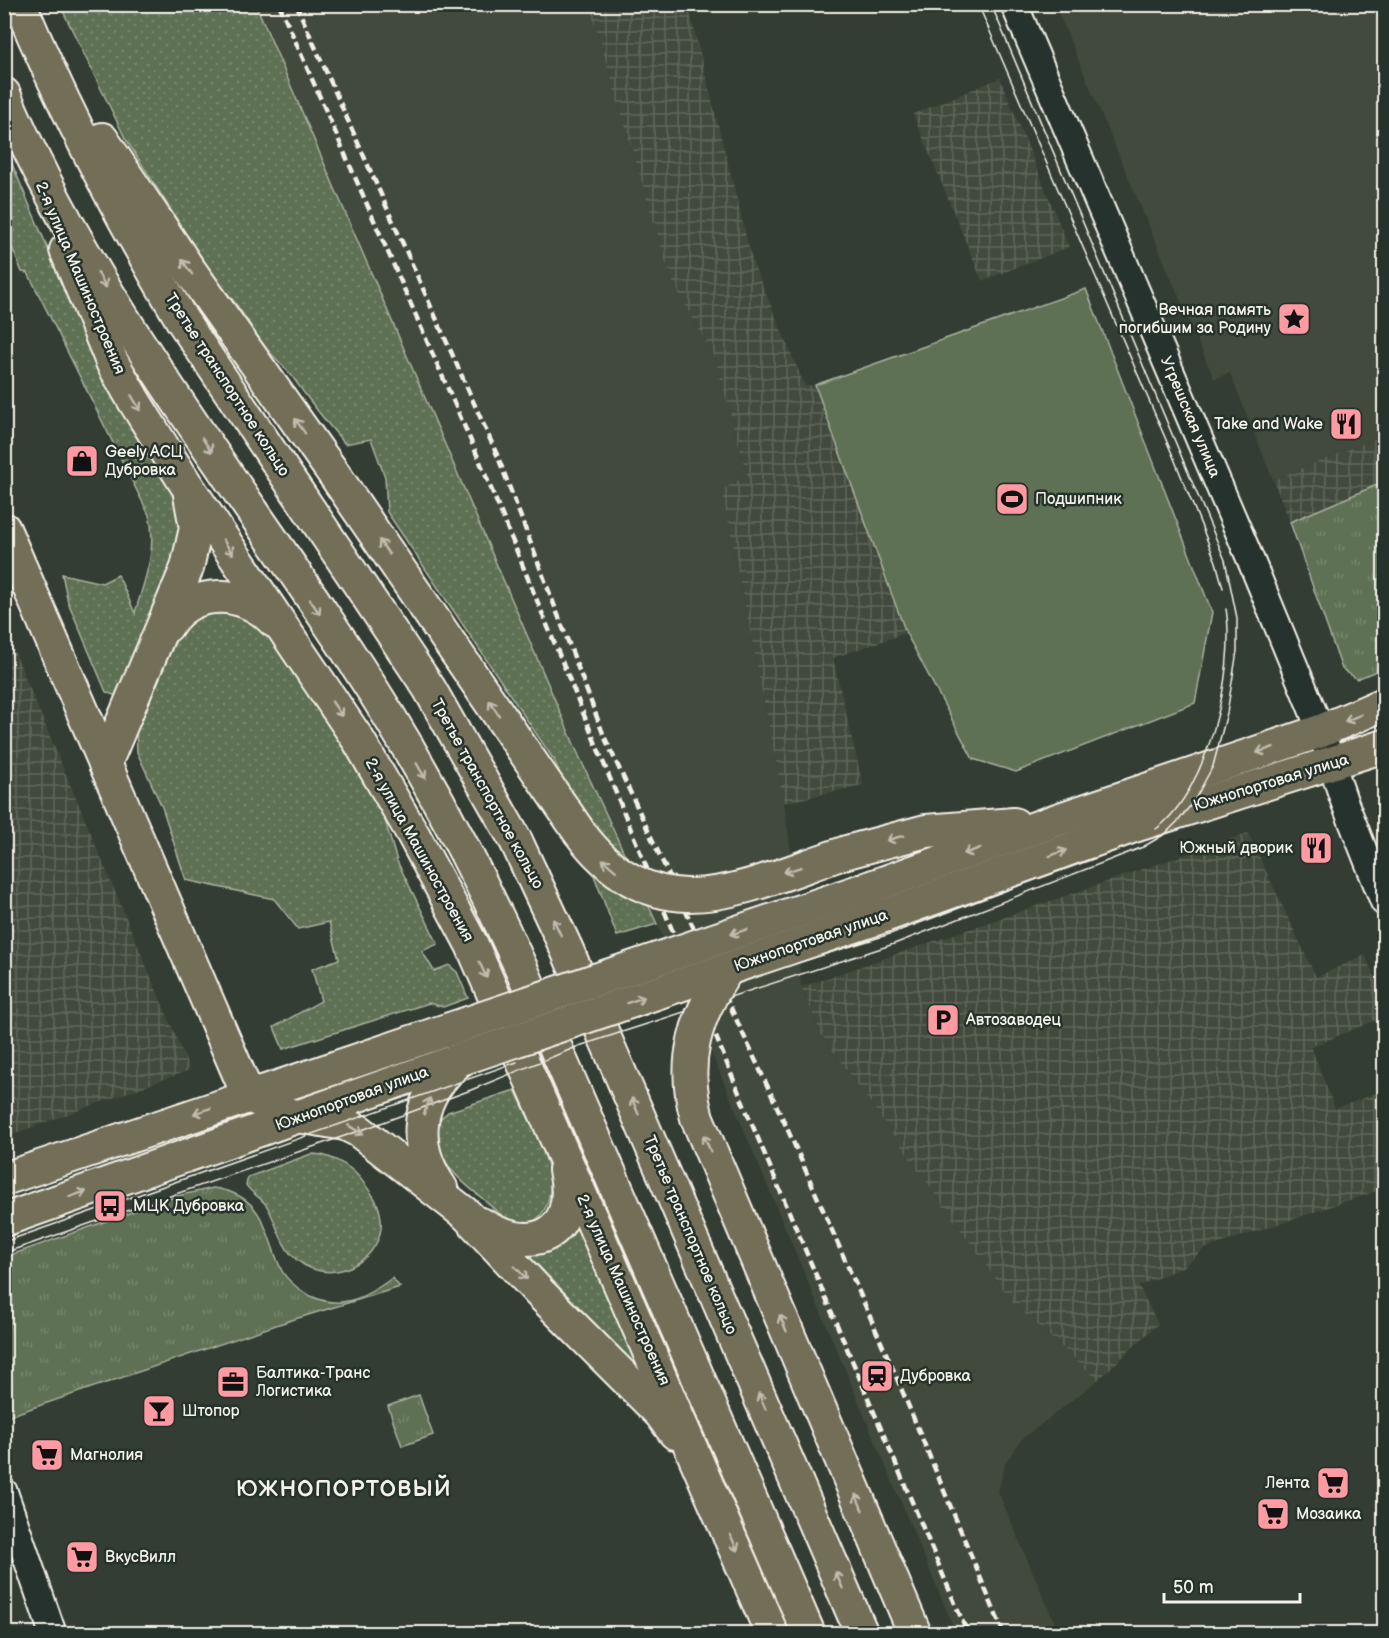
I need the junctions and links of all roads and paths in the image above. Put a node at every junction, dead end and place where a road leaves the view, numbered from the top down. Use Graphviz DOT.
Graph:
graph roads {
  1 [pos="21,4"];
  2 [pos="1014,4"];
  3 [pos="5,96"];
  4 [pos="184,481"];
  5 [pos="4,529"];
  6 [pos="287,635"];
  7 [pos="157,642"];
  8 [pos="1384,704"];
  9 [pos="1321,731"];
  10 [pos="1384,746"];
  11 [pos="1332,763"];
  12 [pos="105,764"];
  13 [pos="1130,811"];
  14 [pos="1057,820"];
  15 [pos="1384,902"];
  16 [pos="728,970"];
  17 [pos="228,1046"];
  18 [pos="461,1059"];
  19 [pos="354,1060"];
  20 [pos="248,1095"];
  21 [pos="300,1118"];
  22 [pos="226,1143"];
  23 [pos="560,1149"];
  24 [pos="4,1179"];
  25 [pos="458,1206"];
  26 [pos="4,1220"];
  27 [pos="711,1489"];
  28 [pos="4,1492"];
  29 [pos="53,1634"];
  30 [pos="772,1634"];
  31 [pos="809,1634"];
  32 [pos="862,1634"];
  33 [pos="915,1634"];
  14 -- 1 [label="main road, one-way, bridge"];
  32 -- 1 [label="main road, Третье транспортное кольцо, one-way"];
  2 -- 9 [label="street, Угрешская улица"];
  3 -- 4 [label="main road, 2-я улица Машиностроения, one-way"];
  3 -- 31 [label="main road, one-way"];
  4 -- 6 [label="main road, 2-я улица Машиностроения, one-way"];
  4 -- 7 [label="main road"];
  5 -- 12 [label="main road"];
  6 -- 7 [label="main road"];
  6 -- 23 [label="main road, 2-я улица Машиностроения, one-way"];
  7 -- 12 [label="main road"];
  8 -- 9 [label="main road, Южнопортовая улица, one-way"];
  9 -- 11 [label="street, Угрешская улица"];
  9 -- 13 [label="main road, Южнопортовая улица, one-way"];
  10 -- 11 [label="main road, Южнопортовая улица"];
  11 -- 13 [label="main road, Южнопортовая улица"];
  11 -- 15 [label="street, Угрешская улица"];
  12 -- 17 [label="main road"];
  13 -- 14 [label="main road, Южнопортовая улица"];
  16 -- 13 [label="main road, Южнопортовая улица, one-way, bridge"];
  14 -- 19 [label="main road, Южнопортовая улица, one-way, bridge"];
  18 -- 16 [label="main road, Южнопортовая улица, one-way, bridge"];
  33 -- 16 [label="main road, one-way, bridge"];
  17 -- 19 [label="main road"];
  17 -- 20 [label="main road"];
  18 -- 21 [label="main road, Южнопортовая улица"];
  25 -- 18 [label="main road, one-way"];
  19 -- 20 [label="main road, Южнопортовая улица"];
  20 -- 21 [label="main road"];
  20 -- 22 [label="main road"];
  20 -- 24 [label="main road, Южнопортовая улица, one-way"];
  21 -- 22 [label="main road, Южнопортовая улица"];
  21 -- 25 [label="main road, one-way"];
  26 -- 22 [label="main road, Южнопортовая улица, one-way"];
  23 -- 25 [label="main road"];
  23 -- 27 [label="main road, 2-я улица Машиностроения"];
  25 -- 27 [label="main road, one-way"];
  27 -- 30 [label="main road, 2-я улица Машиностроения, one-way"];
  28 -- 29 [label="street"];
}
